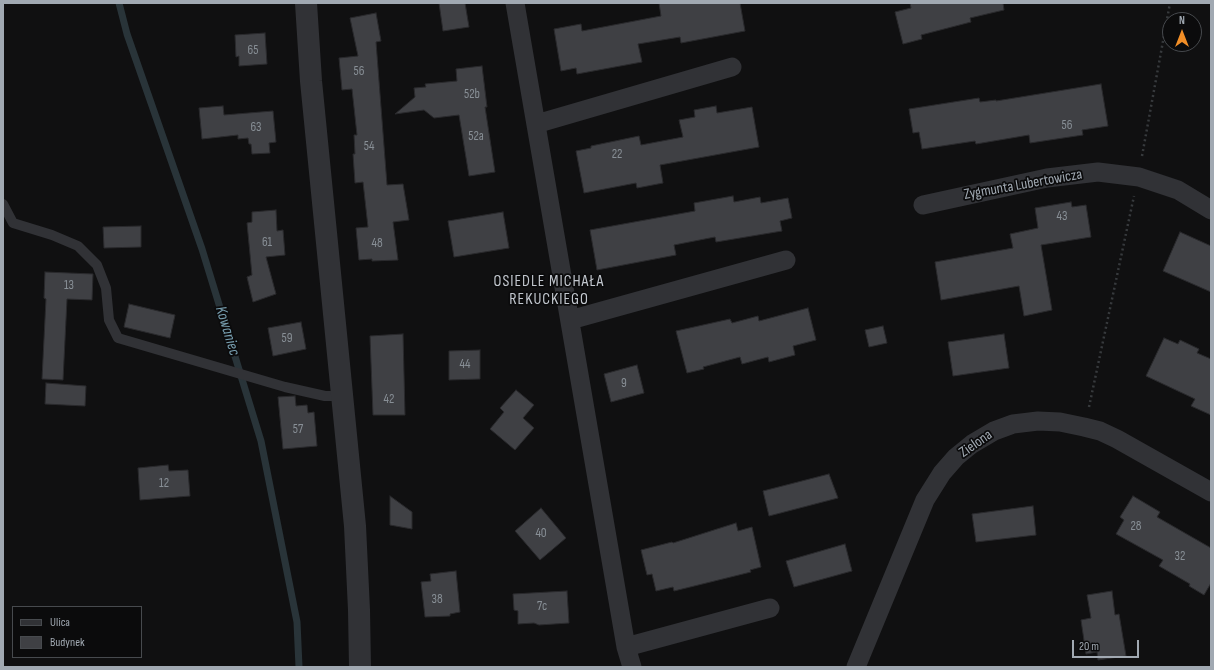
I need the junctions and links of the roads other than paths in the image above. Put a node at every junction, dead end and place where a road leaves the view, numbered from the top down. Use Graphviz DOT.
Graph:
graph roads {
  1 [pos="306,3"];
  2 [pos="515,3"];
  3 [pos="732,67"];
  4 [pos="536,124"];
  5 [pos="3,204"];
  6 [pos="923,205"];
  7 [pos="1211,210"];
  8 [pos="786,260"];
  9 [pos="570,320"];
  10 [pos="343,396"];
  11 [pos="1211,492"];
  12 [pos="770,608"];
  13 [pos="626,647"];
  14 [pos="360,667"];
  15 [pos="632,667"];
  16 [pos="856,667"];
  1 -- 10 [label="street"];
  2 -- 4 [label="street"];
  3 -- 4 [label="street"];
  4 -- 9 [label="street"];
  5 -- 10 [label="lane"];
  6 -- 7 [label="street, Zygmunta Lubertowicza"];
  8 -- 9 [label="street"];
  9 -- 13 [label="street"];
  10 -- 14 [label="street"];
  11 -- 16 [label="street, Zielona"];
  12 -- 13 [label="street"];
  13 -- 15 [label="street"];
}
